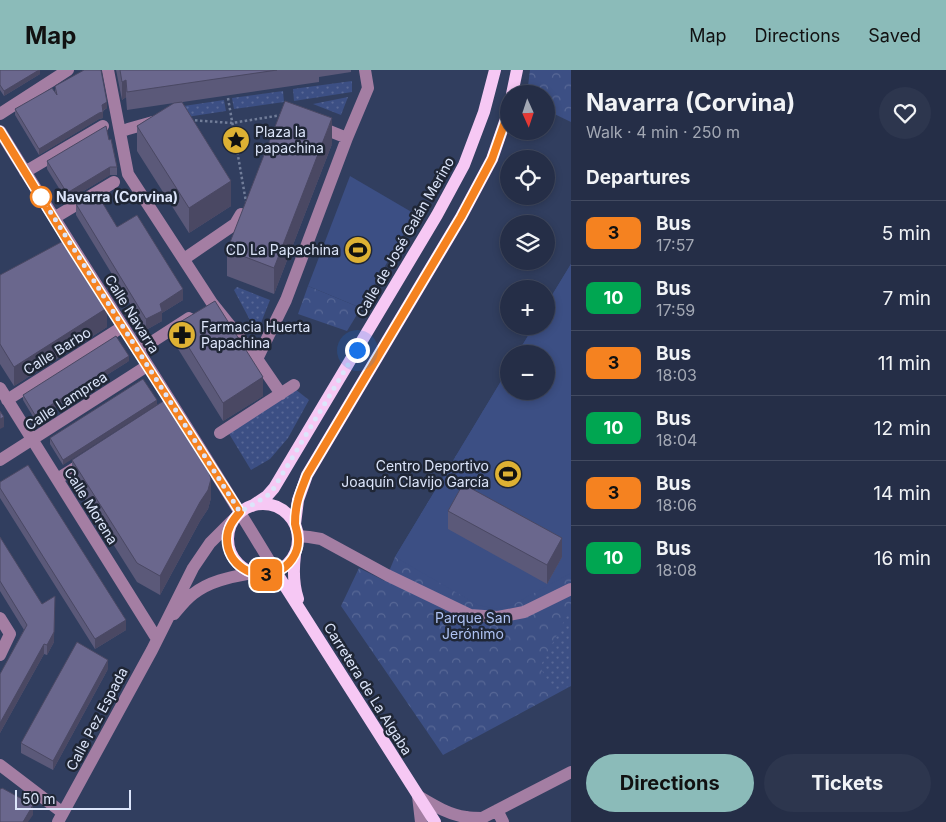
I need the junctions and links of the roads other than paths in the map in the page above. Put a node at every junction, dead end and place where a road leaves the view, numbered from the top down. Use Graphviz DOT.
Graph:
graph roads {
  1 [pos="68,70"];
  2 [pos="108,70"];
  3 [pos="365,70"];
  4 [pos="495,70"];
  5 [pos="517,70"];
  6 [pos="514,85"];
  7 [pos="0,114"];
  8 [pos="288,114"];
  9 [pos="162,120"];
  10 [pos="109,122"];
  11 [pos="120,132"];
  12 [pos="1,135"];
  13 [pos="500,136"];
  14 [pos="347,138"];
  15 [pos="25,172"];
  16 [pos="120,179"];
  17 [pos="54,218"];
  18 [pos="238,219"];
  19 [pos="184,259"];
  20 [pos="212,303"];
  21 [pos="122,327"];
  22 [pos="138,351"];
  23 [pos="257,359"];
  24 [pos="147,366"];
  25 [pos="294,385"];
  26 [pos="0,388"];
  27 [pos="280,394"];
  28 [pos="7,400"];
  29 [pos="172,405"];
  30 [pos="159,413"];
  31 [pos="220,433"];
  32 [pos="32,440"];
  33 [pos="93,456"];
  34 [pos="0,460"];
  35 [pos="57,479"];
  36 [pos="252,506"];
  37 [pos="236,516"];
  38 [pos="297,530"];
  39 [pos="296,553"];
  40 [pos="276,572"];
  41 [pos="253,574"];
  42 [pos="571,589"];
  43 [pos="303,614"];
  44 [pos="0,618"];
  45 [pos="160,635"];
  46 [pos="0,655"];
  47 [pos="0,765"];
  48 [pos="571,772"];
  49 [pos="418,796"];
  50 [pos="497,810"];
  51 [pos="61,818"];
  52 [pos="480,820"];
  53 [pos="421,822"];
  54 [pos="435,822"];
  55 [pos="503,822"];
  1 -- 7 [label="street"];
  2 -- 10 [label="street"];
  3 -- 14 [label="street"];
  4 -- 36 [label="main road, Calle de José Galán Merino"];
  5 -- 6 [label="main road"];
  8 -- 14 [label="street"];
  9 -- 11 [label="street"];
  10 -- 11 [label="street"];
  10 -- 15 [label="street"];
  11 -- 16 [label="street"];
  12 -- 15 [label="street, Calle Navarra"];
  13 -- 38 [label="main road"];
  14 -- 23 [label="street"];
  15 -- 17 [label="street, Calle Navarra"];
  16 -- 17 [label="street"];
  16 -- 19 [label="street"];
  17 -- 21 [label="street, Calle Navarra"];
  18 -- 19 [label="street"];
  19 -- 20 [label="street"];
  20 -- 22 [label="street"];
  20 -- 23 [label="street"];
  21 -- 22 [label="street, Calle Navarra"];
  21 -- 28 [label="street, Calle Barbo"];
  22 -- 24 [label="street, Calle Navarra"];
  23 -- 27 [label="street"];
  24 -- 29 [label="street, Calle Navarra"];
  24 -- 32 [label="street, Calle Lamprea"];
  25 -- 27 [label="street"];
  26 -- 28 [label="street, Calle Morena"];
  27 -- 31 [label="street"];
  28 -- 32 [label="street, Calle Morena"];
  29 -- 30 [label="street"];
  29 -- 37 [label="street, Calle Navarra"];
  32 -- 34 [label="street, Calle Lamprea"];
  32 -- 35 [label="street, Calle Morena"];
  33 -- 35 [label="street"];
  35 -- 45 [label="street, Calle Morena"];
  36 -- 37 [label="main road, Calle de José Galán Merino"];
  36 -- 38 [label="main road"];
  37 -- 40 [label="street, Calle Navarra"];
  37 -- 41 [label="main road"];
  37 -- 45 [label="street, Calle Pez Espada"];
  38 -- 39 [label="main road"];
  38 -- 42 [label="street"];
  39 -- 40 [label="main road"];
  39 -- 43 [label="main road"];
  40 -- 41 [label="main road"];
  40 -- 43 [label="main road, Carretera de La Algaba"];
  41 -- 45 [label="street, Calle Pez Espada"];
  43 -- 49 [label="main road, Carretera de La Algaba"];
  44 -- 46 [label="street"];
  45 -- 51 [label="street, Calle Pez Espada"];
  47 -- 51 [label="street"];
  48 -- 50 [label="street"];
  49 -- 52 [label="street"];
  49 -- 53 [label="street"];
  49 -- 54 [label="main road, Carretera de La Algaba"];
  50 -- 52 [label="street"];
  50 -- 55 [label="street"];
}
